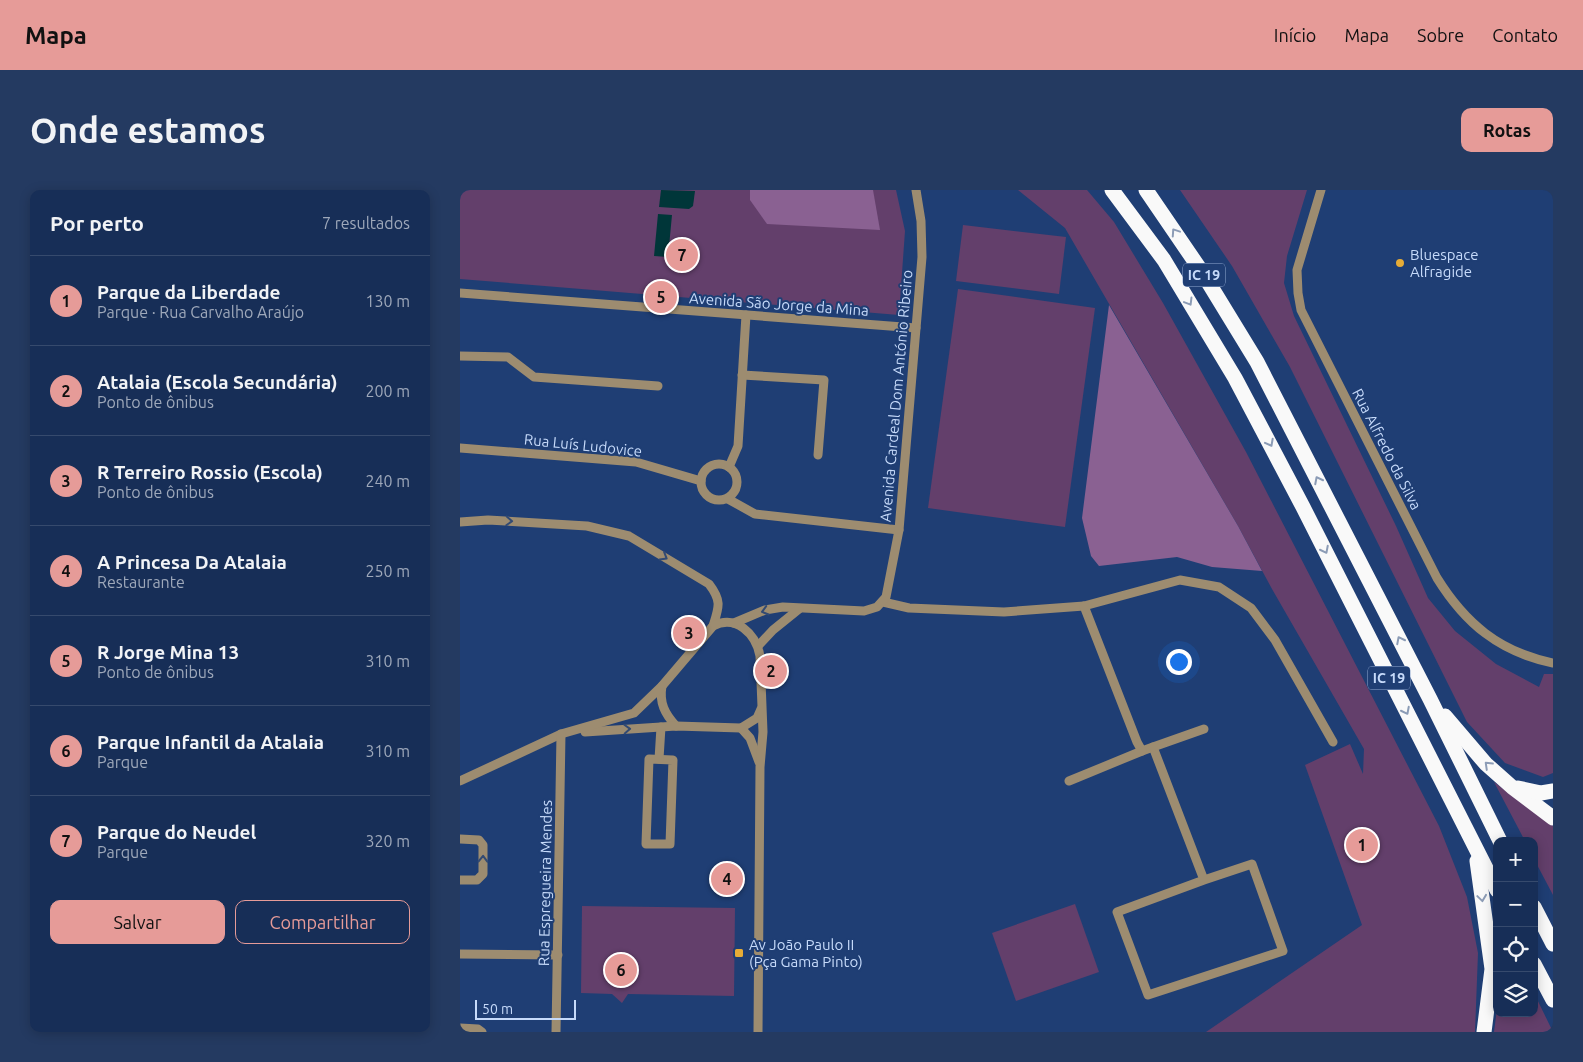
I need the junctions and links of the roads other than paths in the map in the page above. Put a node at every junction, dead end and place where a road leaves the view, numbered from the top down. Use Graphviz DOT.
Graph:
graph roads {
  1 [pos="916,190"];
  2 [pos="1112,190"];
  3 [pos="1146,190"];
  4 [pos="1321,190"];
  5 [pos="460,293"];
  6 [pos="746,315"];
  7 [pos="916,328"];
  8 [pos="460,356"];
  9 [pos="742,375"];
  10 [pos="658,386"];
  11 [pos="460,448"];
  12 [pos="818,455"];
  13 [pos="730,467"];
  14 [pos="701,481"];
  15 [pos="728,499"];
  16 [pos="460,522"];
  17 [pos="898,530"];
  18 [pos="883,602"];
  19 [pos="1084,606"];
  20 [pos="799,608"];
  21 [pos="734,623"];
  22 [pos="713,626"];
  23 [pos="758,646"];
  24 [pos="1553,663"];
  25 [pos="662,686"];
  26 [pos="1430,699"];
  27 [pos="761,709"];
  28 [pos="676,726"];
  29 [pos="661,727"];
  30 [pos="741,728"];
  31 [pos="1204,729"];
  32 [pos="561,734"];
  33 [pos="1333,742"];
  34 [pos="1153,747"];
  35 [pos="1142,751"];
  36 [pos="659,759"];
  37 [pos="760,767"];
  38 [pos="460,781"];
  39 [pos="1069,781"];
  40 [pos="1512,787"];
  41 [pos="1553,791"];
  42 [pos="1553,818"];
  43 [pos="1498,837"];
  44 [pos="460,839"];
  45 [pos="1476,850"];
  46 [pos="460,880"];
  47 [pos="1204,880"];
  48 [pos="1493,882"];
  49 [pos="1538,915"];
  50 [pos="1553,944"];
  51 [pos="460,954"];
  52 [pos="558,955"];
  53 [pos="1538,972"];
  54 [pos="1553,1000"];
  55 [pos="460,1028"];
  56 [pos="482,1032"];
  57 [pos="556,1032"];
  58 [pos="758,1032"];
  59 [pos="1484,1032"];
  1 -- 7 [label="street, Avenida Cardeal Dom António Ribeiro"];
  2 -- 45 [label="highway, IC 19, one-way"];
  26 -- 3 [label="highway, IC 19, one-way"];
  4 -- 24 [label="street, Rua Alfredo da Silva"];
  5 -- 6 [label="street, Avenida São Jorge da Mina"];
  6 -- 7 [label="street, Avenida São Jorge da Mina"];
  6 -- 9 [label="street"];
  7 -- 17 [label="street, Avenida Cardeal Dom António Ribeiro"];
  8 -- 10 [label="street"];
  9 -- 12 [label="street"];
  9 -- 13 [label="street"];
  11 -- 14 [label="street, Rua Luís Ludovice"];
  13 -- 14 [label="street"];
  13 -- 15 [label="street"];
  14 -- 15 [label="street"];
  15 -- 17 [label="street"];
  16 -- 22 [label="street, one-way"];
  17 -- 18 [label="street, Avenida Cardeal Dom António Ribeiro"];
  18 -- 19 [label="street"];
  18 -- 20 [label="street"];
  19 -- 33 [label="street"];
  19 -- 35 [label="street"];
  20 -- 21 [label="street, one-way"];
  20 -- 23 [label="street"];
  21 -- 22 [label="street"];
  21 -- 23 [label="street"];
  22 -- 25 [label="street"];
  23 -- 27 [label="street"];
  25 -- 28 [label="street"];
  25 -- 32 [label="street"];
  40 -- 26 [label="highway, one-way"];
  26 -- 43 [label="highway, IC 19"];
  27 -- 30 [label="street"];
  27 -- 37 [label="street"];
  28 -- 29 [label="street"];
  28 -- 30 [label="street"];
  32 -- 29 [label="street, one-way"];
  29 -- 36 [label="street"];
  30 -- 37 [label="street"];
  31 -- 34 [label="street"];
  32 -- 38 [label="street"];
  32 -- 52 [label="street, Rua Espregueira Mendes"];
  34 -- 35 [label="street"];
  34 -- 47 [label="street"];
  35 -- 39 [label="street"];
  36 -- 36 [label="street"];
  37 -- 58 [label="street"];
  40 -- 41 [label="highway"];
  40 -- 42 [label="highway"];
  46 -- 44 [label="street, one-way"];
  45 -- 48 [label="highway, IC 19"];
  45 -- 59 [label="highway, one-way"];
  47 -- 47 [label="street"];
  49 -- 50 [label="highway"];
  51 -- 52 [label="street"];
  52 -- 57 [label="street, Rua Espregueira Mendes"];
  53 -- 54 [label="highway"];
  55 -- 56 [label="street"];
}
